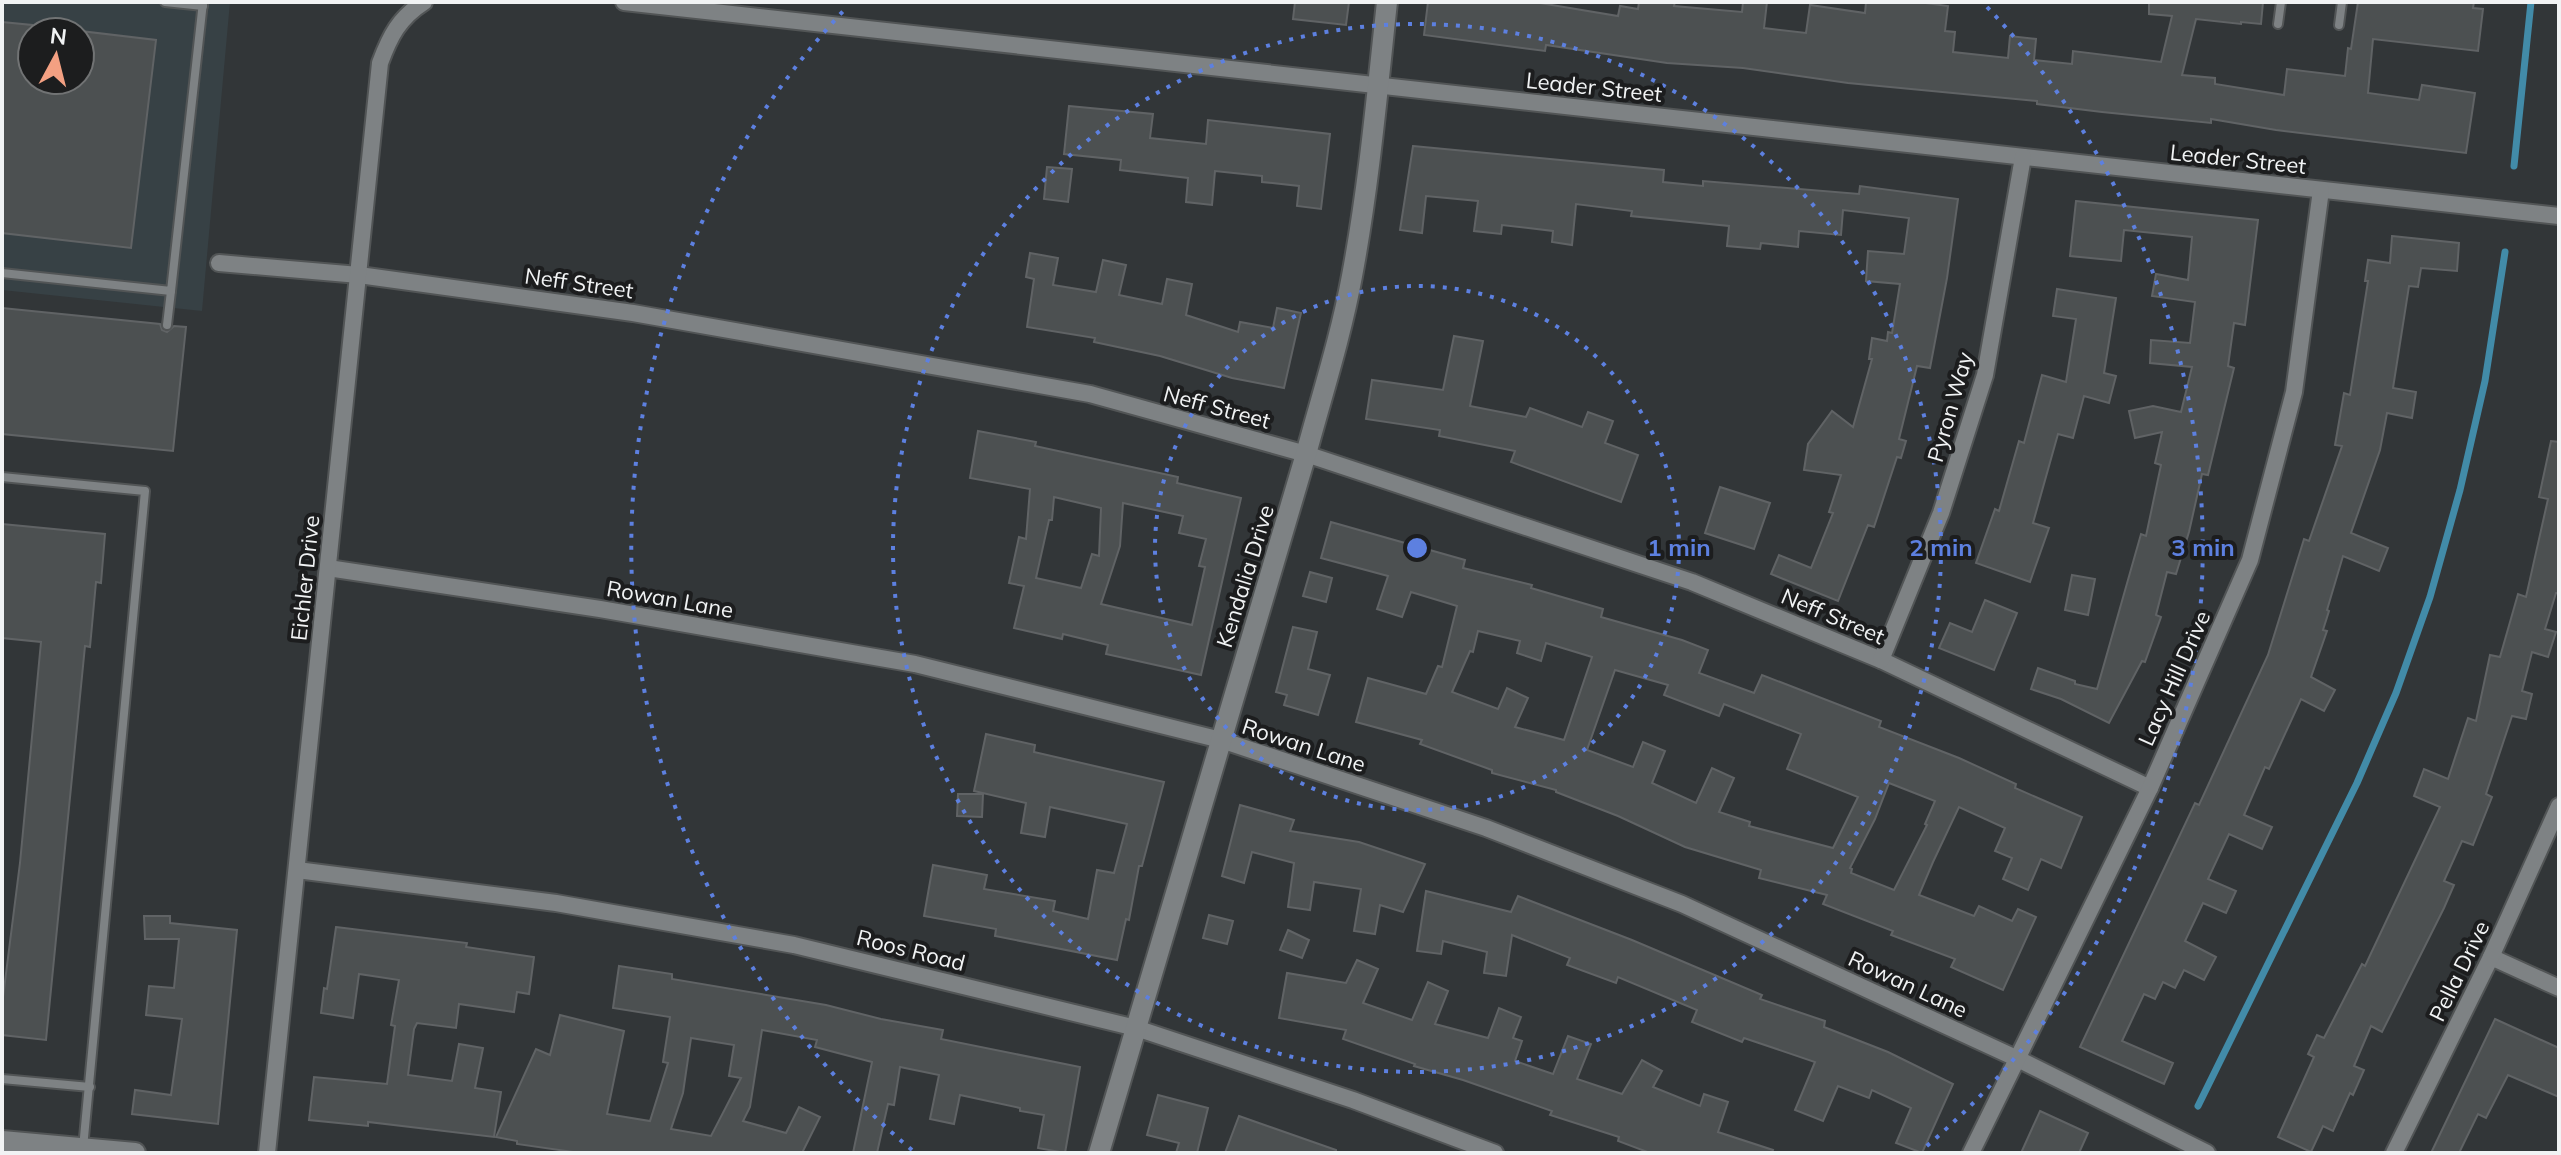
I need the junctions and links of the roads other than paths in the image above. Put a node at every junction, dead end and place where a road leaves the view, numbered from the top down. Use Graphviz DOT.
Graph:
graph roads {
  1 [pos="165,2"];
  2 [pos="424,2"];
  3 [pos="624,2"];
  4 [pos="1387,2"];
  5 [pos="2281,2"];
  6 [pos="2342,2"];
  7 [pos="203,4"];
  8 [pos="2278,24"];
  9 [pos="2339,25"];
  10 [pos="1378,85"];
  11 [pos="2023,157"];
  12 [pos="2321,190"];
  13 [pos="2559,216"];
  14 [pos="219,263"];
  15 [pos="2,273"];
  16 [pos="359,275"];
  17 [pos="171,291"];
  18 [pos="167,325"];
  19 [pos="1306,454"];
  20 [pos="2,477"];
  21 [pos="328,568"];
  22 [pos="1881,660"];
  23 [pos="1221,740"];
  24 [pos="2150,788"];
  25 [pos="2559,806"];
  26 [pos="297,870"];
  27 [pos="2491,957"];
  28 [pos="2559,988"];
  29 [pos="1136,1028"];
  30 [pos="2018,1059"];
  31 [pos="2,1079"];
  32 [pos="90,1087"];
  33 [pos="2,1141"];
  34 [pos="83,1148"];
  35 [pos="135,1153"];
  36 [pos="267,1153"];
  37 [pos="1099,1153"];
  38 [pos="1495,1153"];
  39 [pos="1971,1153"];
  40 [pos="2207,1153"];
  41 [pos="2394,1153"];
  1 -- 7 [label="lane"];
  2 -- 16 [label="street, Eichler Drive"];
  3 -- 10 [label="street, Leader Street"];
  4 -- 10 [label="street, Kendalia Drive"];
  5 -- 8 [label="lane"];
  6 -- 9 [label="lane"];
  7 -- 17 [label="lane"];
  10 -- 11 [label="street, Leader Street"];
  10 -- 19 [label="street, Kendalia Drive"];
  11 -- 12 [label="street, Leader Street"];
  11 -- 22 [label="street, Pyron Way"];
  12 -- 13 [label="street, Leader Street"];
  12 -- 24 [label="street, Lacy Hill Drive"];
  14 -- 16 [label="street, Neff Street"];
  15 -- 17 [label="lane"];
  16 -- 19 [label="street, Neff Street"];
  16 -- 21 [label="street, Eichler Drive"];
  17 -- 18 [label="lane"];
  19 -- 22 [label="street, Neff Street"];
  19 -- 23 [label="street, Kendalia Drive"];
  20 -- 32 [label="lane"];
  21 -- 23 [label="street, Rowan Lane"];
  21 -- 26 [label="street, Eichler Drive"];
  22 -- 24 [label="street, Neff Street"];
  23 -- 29 [label="street, Kendalia Drive"];
  23 -- 30 [label="street, Rowan Lane"];
  24 -- 30 [label="street, Lacy Hill Drive"];
  25 -- 27 [label="street, Pella Drive"];
  26 -- 29 [label="street, Roos Road"];
  26 -- 36 [label="street, Eichler Drive"];
  27 -- 28 [label="street"];
  27 -- 41 [label="street, Pella Drive"];
  29 -- 37 [label="street, Kendalia Drive"];
  29 -- 38 [label="street, Roos Road"];
  30 -- 39 [label="street, Lacy Hill Drive"];
  30 -- 40 [label="street, Rowan Lane"];
  31 -- 32 [label="lane"];
  32 -- 34 [label="lane"];
  33 -- 34 [label="street"];
  34 -- 35 [label="street"];
}
